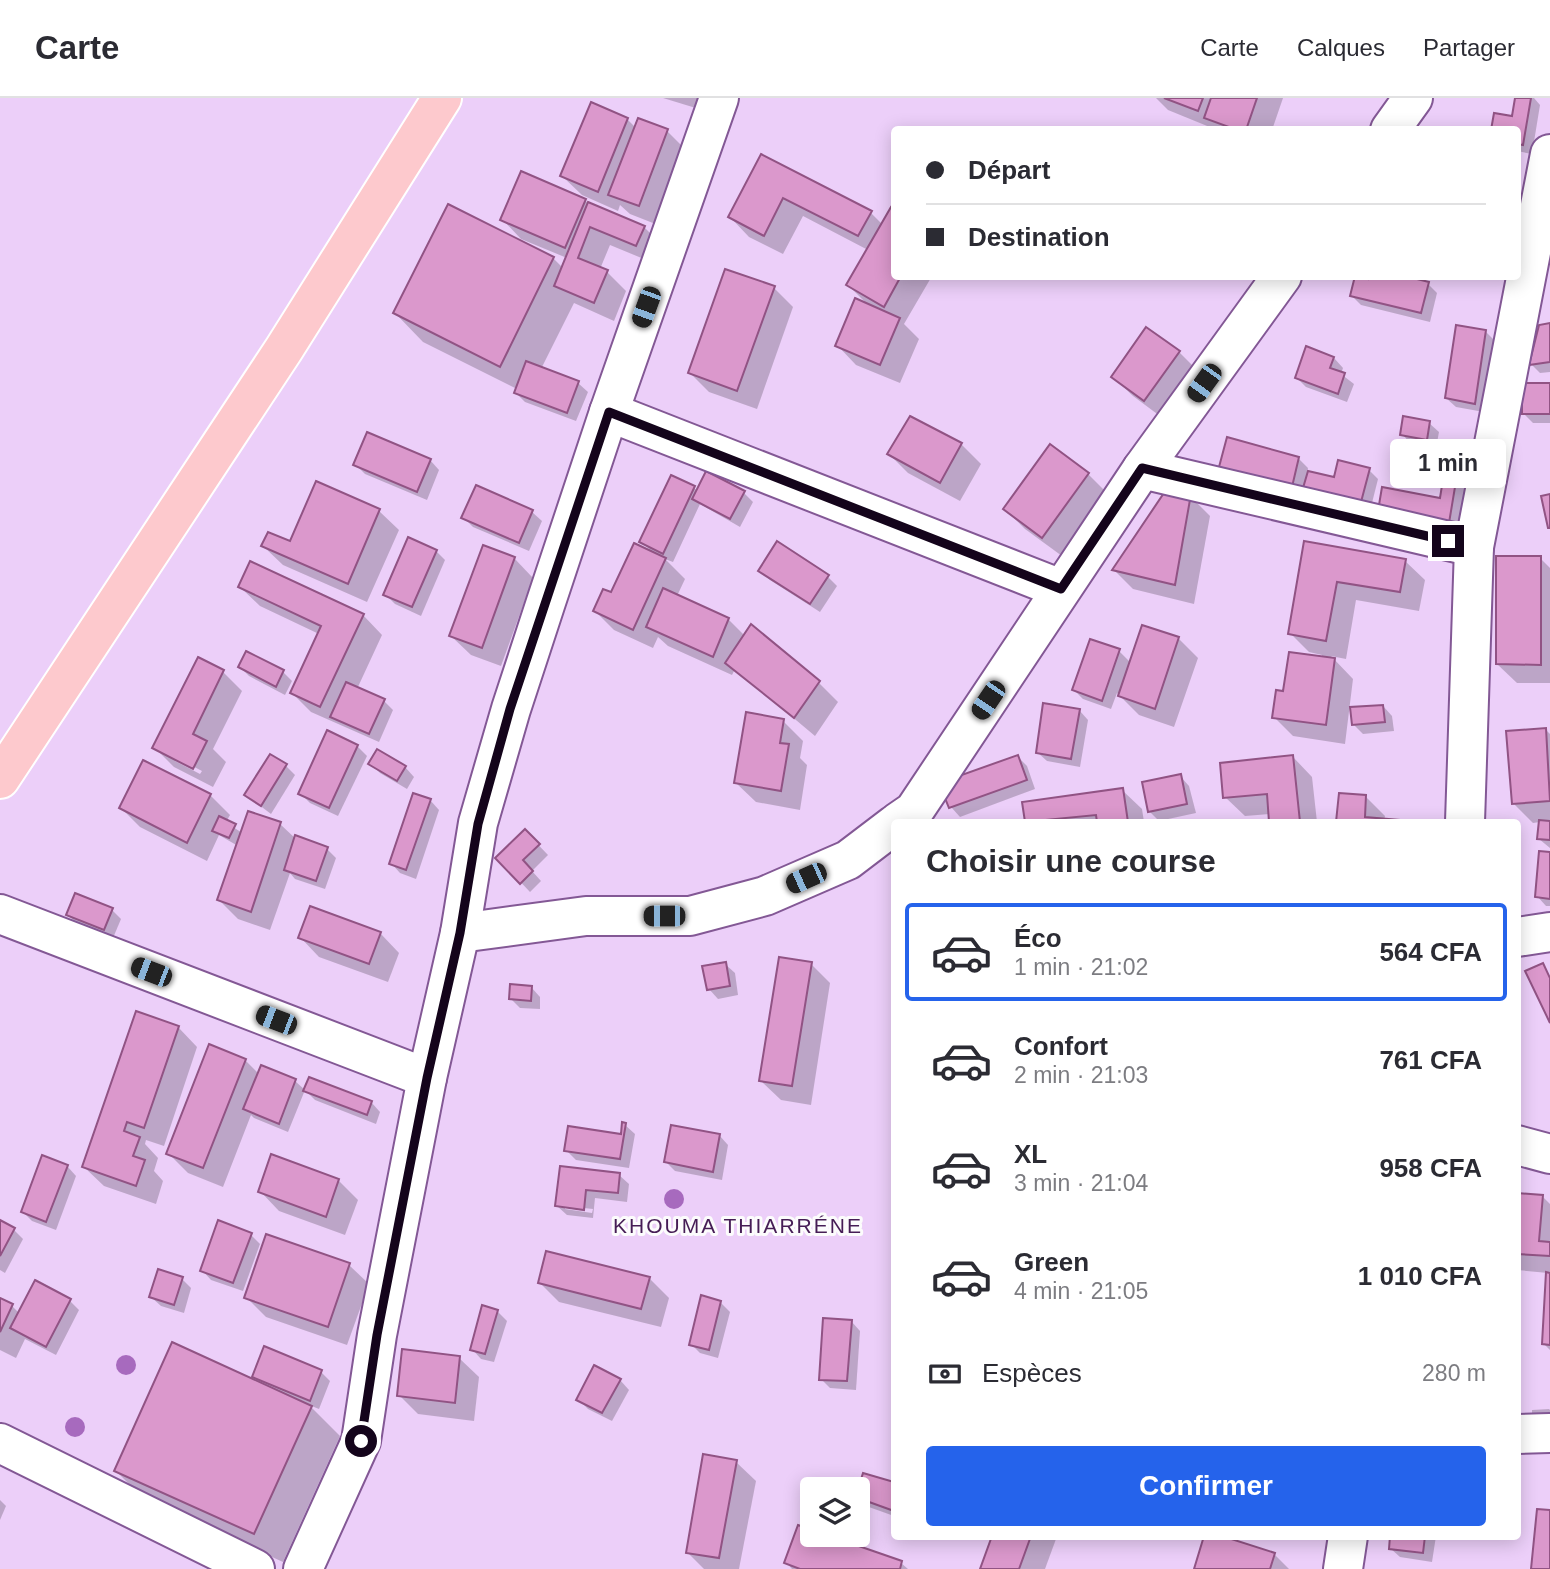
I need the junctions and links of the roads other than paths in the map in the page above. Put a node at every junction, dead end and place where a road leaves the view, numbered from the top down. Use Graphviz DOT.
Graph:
graph roads {
  1 [pos="442,98"];
  2 [pos="719,98"];
  3 [pos="1413,98"];
  4 [pos="1393,126"];
  5 [pos="1550,154"];
  6 [pos="1279,280"];
  7 [pos="609,412"];
  8 [pos="1142,468"];
  9 [pos="1474,547"];
  10 [pos="1061,589"];
  11 [pos="0,779"];
  12 [pos="909,819"];
  13 [pos="1465,819"];
  14 [pos="891,831"];
  15 [pos="0,914"];
  16 [pos="1550,932"];
  17 [pos="460,933"];
  18 [pos="1521,936"];
  19 [pos="427,1078"];
  20 [pos="1521,1147"];
  21 [pos="1550,1154"];
  22 [pos="1550,1433"];
  23 [pos="1521,1434"];
  24 [pos="0,1443"];
  25 [pos="1347,1540"];
  26 [pos="255,1569"];
  27 [pos="303,1569"];
  28 [pos="1343,1569"];
  1 -- 11 [label="main road"];
  2 -- 7 [label="street"];
  3 -- 4 [label="street"];
  5 -- 9 [label="street"];
  6 -- 8 [label="street"];
  7 -- 10 [label="street"];
  7 -- 17 [label="street"];
  8 -- 9 [label="street"];
  8 -- 10 [label="street"];
  9 -- 13 [label="street"];
  10 -- 12 [label="street"];
  14 -- 17 [label="street"];
  15 -- 19 [label="street"];
  16 -- 18 [label="street"];
  17 -- 19 [label="street"];
  19 -- 27 [label="street"];
  20 -- 21 [label="street"];
  22 -- 23 [label="street"];
  24 -- 26 [label="street"];
  25 -- 28 [label="street"];
}
